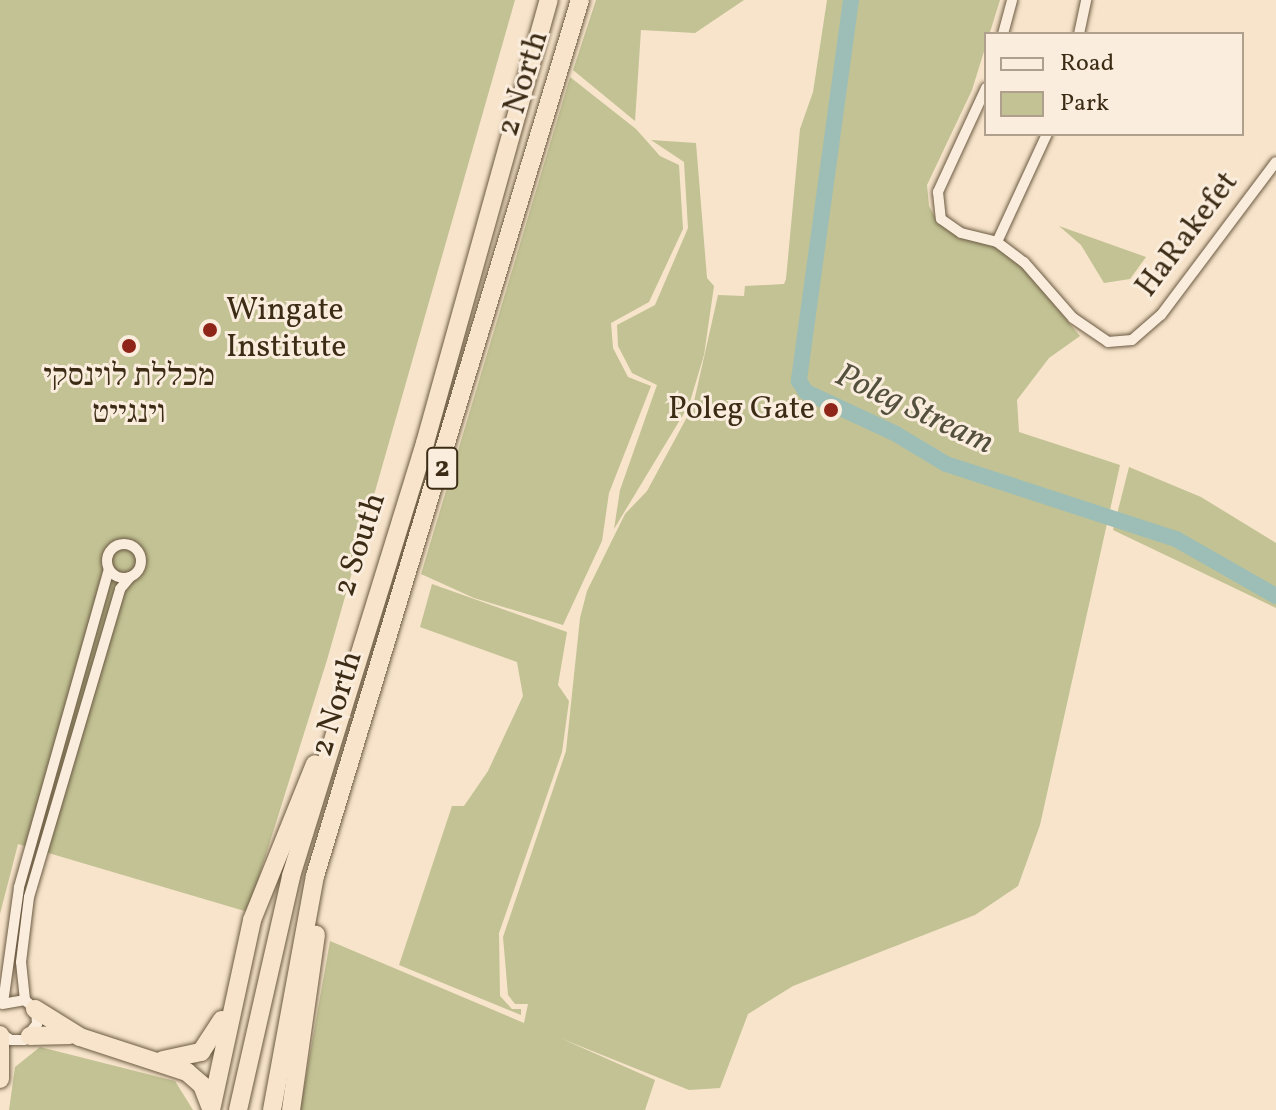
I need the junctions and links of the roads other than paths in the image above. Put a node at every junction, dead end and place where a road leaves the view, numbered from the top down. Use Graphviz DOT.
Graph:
graph roads {
  1 [pos="549,0"];
  2 [pos="580,0"];
  3 [pos="1012,0"];
  4 [pos="1086,0"];
  5 [pos="1004,32"];
  6 [pos="1079,32"];
  7 [pos="984,93"];
  8 [pos="1046,136"];
  9 [pos="1276,162"];
  10 [pos="997,242"];
  11 [pos="109,569"];
  12 [pos="130,577"];
  13 [pos="338,715"];
  14 [pos="352,760"];
  15 [pos="232,996"];
  16 [pos="2,1005"];
  17 [pos="30,1005"];
  18 [pos="0,1034"];
  19 [pos="80,1037"];
  20 [pos="27,1038"];
  21 [pos="157,1060"];
  22 [pos="2,1072"];
  23 [pos="211,1110"];
  24 [pos="238,1110"];
  25 [pos="272,1110"];
  26 [pos="291,1110"];
  1 -- 13 [label="highway, 2 South / 2"];
  2 -- 14 [label="highway, 2 North / 2"];
  3 -- 5 [label="street"];
  4 -- 6 [label="street"];
  7 -- 10 [label="street"];
  8 -- 10 [label="street"];
  9 -- 10 [label="street, HaRakefet"];
  11 -- 12 [label="street"];
  11 -- 12 [label="street"];
  11 -- 16 [label="street"];
  12 -- 17 [label="street"];
  13 -- 15 [label="highway"];
  13 -- 24 [label="highway, 2 South / 2"];
  14 -- 25 [label="highway, 2 North / 2"];
  14 -- 26 [label="highway"];
  15 -- 21 [label="highway"];
  15 -- 23 [label="highway"];
  16 -- 17 [label="street"];
  17 -- 19 [label="highway"];
  17 -- 20 [label="street"];
  18 -- 20 [label="street"];
  18 -- 22 [label="highway"];
  19 -- 20 [label="highway"];
  19 -- 21 [label="highway"];
  20 -- 22 [label="highway"];
  21 -- 23 [label="highway"];
}
